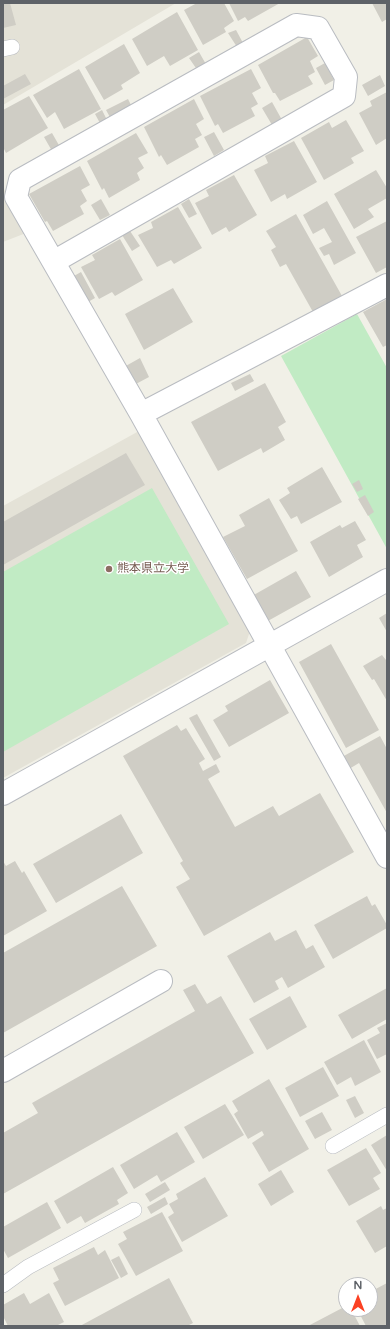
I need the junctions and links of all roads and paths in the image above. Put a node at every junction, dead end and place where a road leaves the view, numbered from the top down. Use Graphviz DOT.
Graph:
graph roads {
  1 [pos="55,261"];
  2 [pos="387,285"];
  3 [pos="141,414"];
  4 [pos="387,580"];
  5 [pos="270,646"];
  6 [pos="3,794"];
  7 [pos="386,854"];
  8 [pos="161,981"];
  9 [pos="3,1071"];
  10 [pos="387,1115"];
  11 [pos="333,1146"];
  12 [pos="134,1210"];
  13 [pos="3,1285"];
  1 -- 3 [label="street"];
  2 -- 3 [label="street"];
  3 -- 5 [label="street"];
  4 -- 5 [label="street"];
  5 -- 6 [label="street"];
  5 -- 7 [label="street"];
  8 -- 9 [label="street"];
  10 -- 11 [label="lane"];
  12 -- 13 [label="lane"];
}
